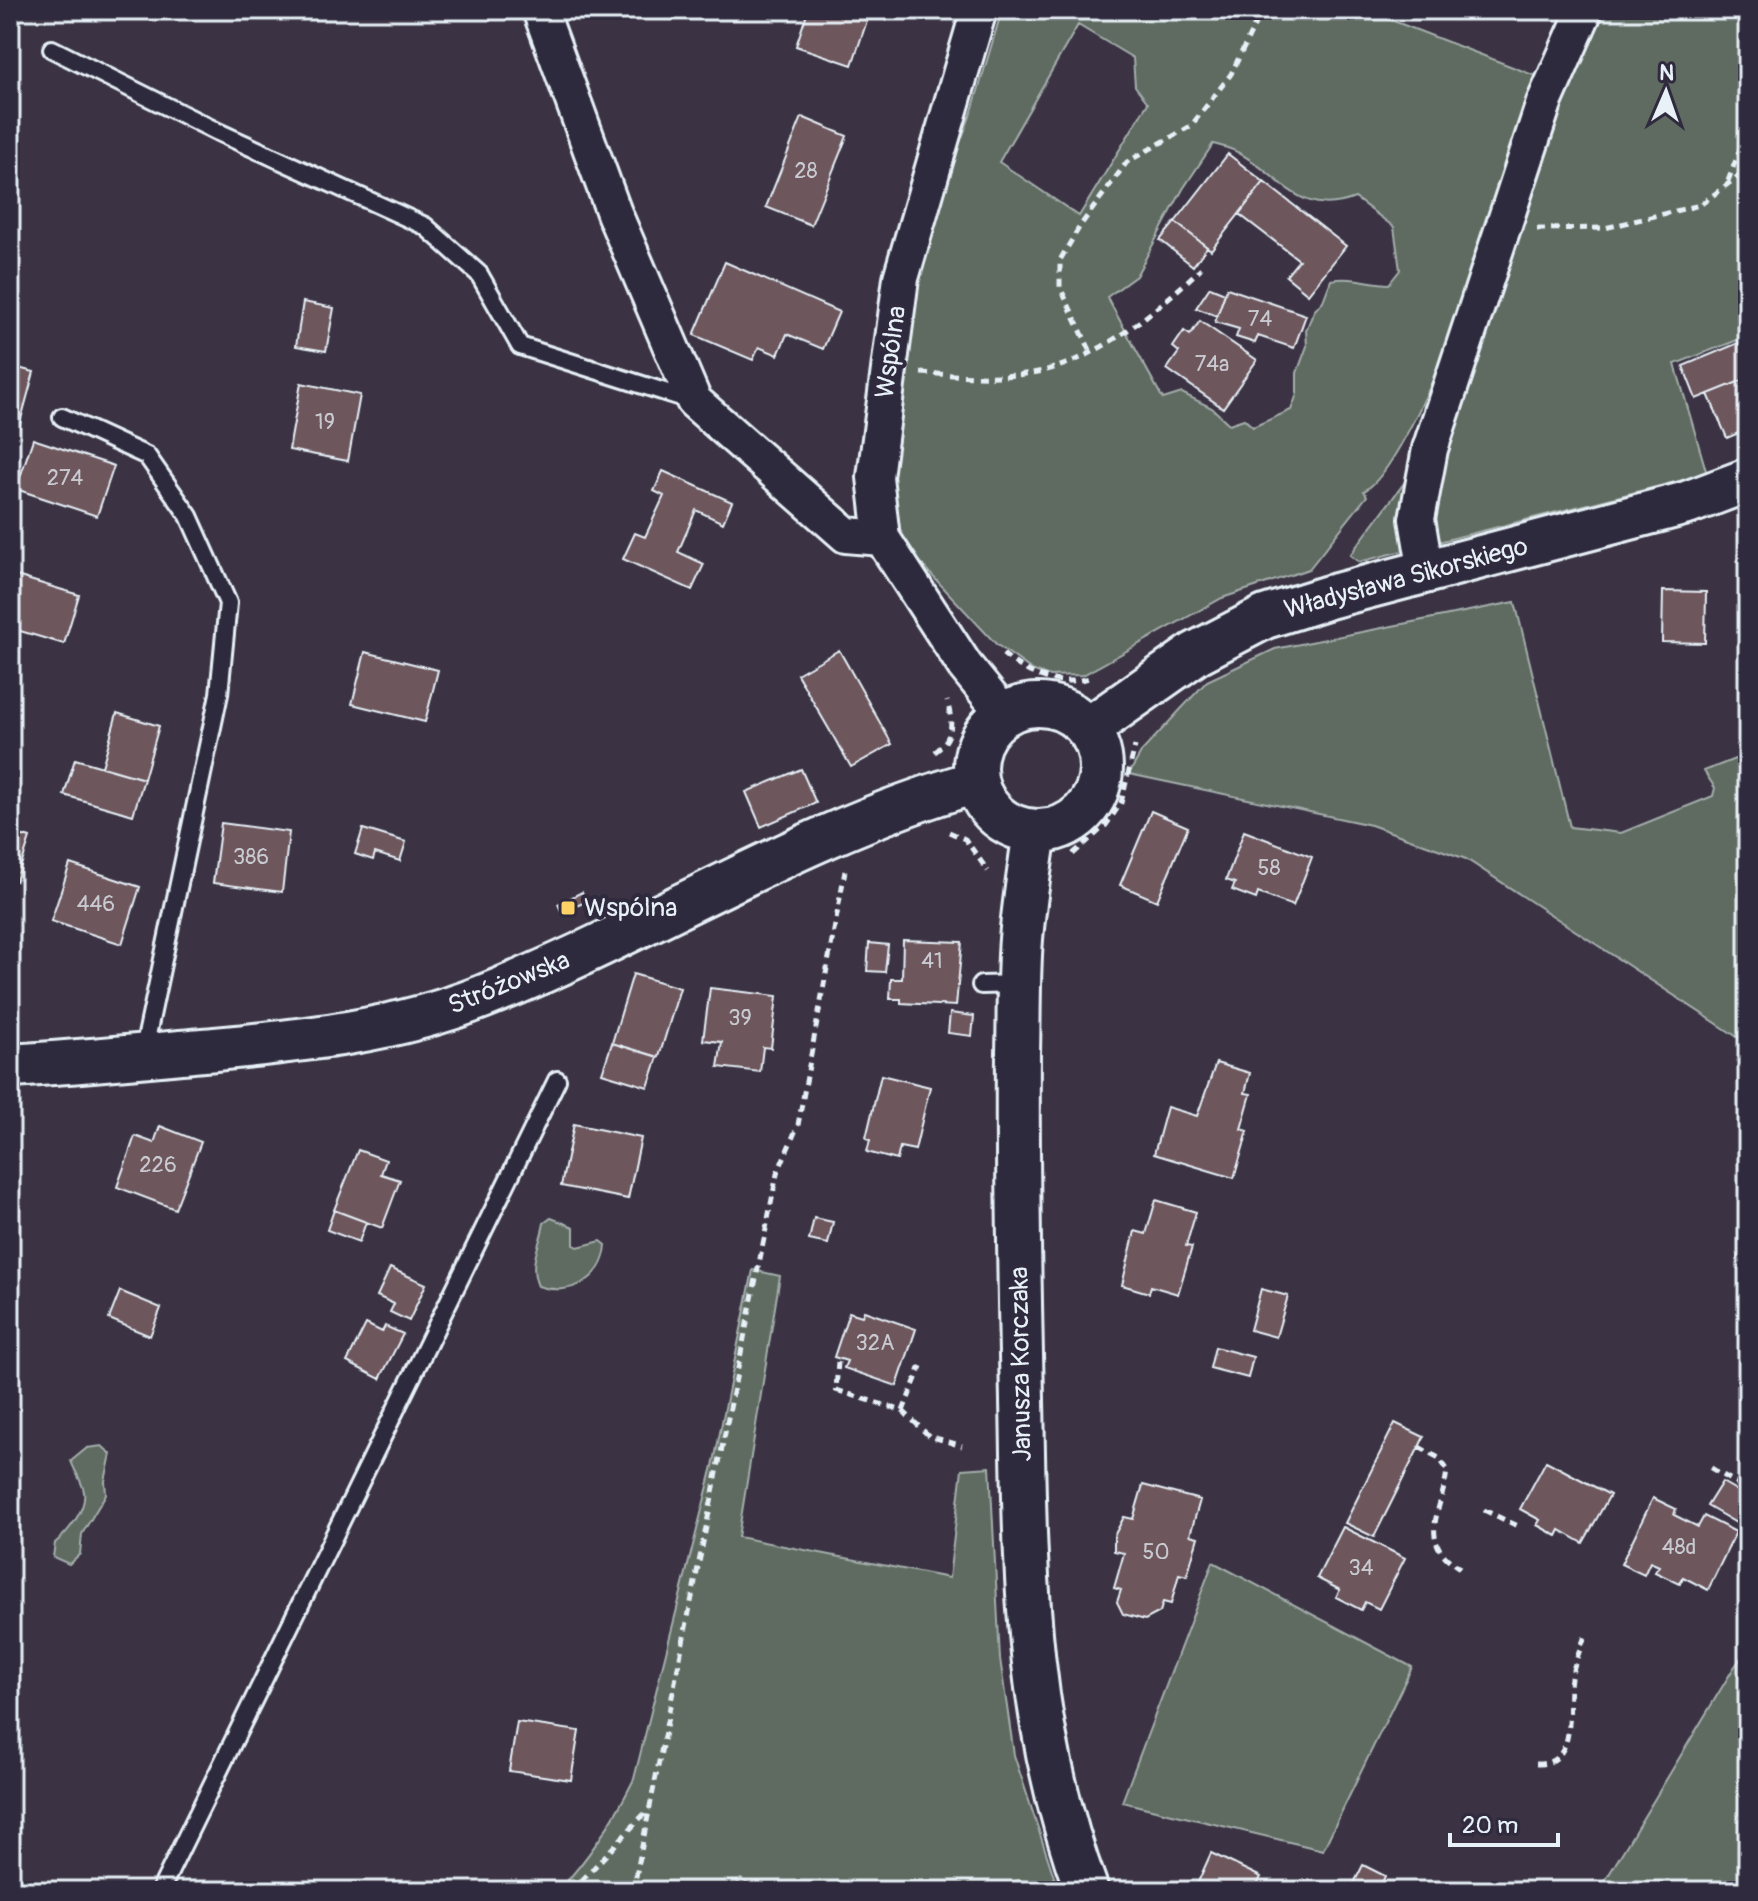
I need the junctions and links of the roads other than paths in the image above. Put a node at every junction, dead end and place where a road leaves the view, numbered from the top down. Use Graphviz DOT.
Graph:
graph roads {
  1 [pos="540,10"];
  2 [pos="979,10"];
  3 [pos="1585,10"];
  4 [pos="52,49"];
  5 [pos="694,401"];
  6 [pos="62,417"];
  7 [pos="1748,480"];
  8 [pos="882,538"];
  9 [pos="1426,572"];
  10 [pos="1004,714"];
  11 [pos="1088,729"];
  12 [pos="976,782"];
  13 [pos="1035,831"];
  14 [pos="143,1056"];
  15 [pos="10,1066"];
  16 [pos="557,1080"];
  17 [pos="160,1891"];
  18 [pos="1087,1891"];
  1 -- 5 [label="street"];
  2 -- 8 [label="street, Wspólna"];
  3 -- 9 [label="street"];
  4 -- 5 [label="lane"];
  5 -- 8 [label="street"];
  6 -- 14 [label="lane"];
  7 -- 9 [label="street, Władysława Sikorskiego"];
  8 -- 10 [label="street, Wspólna"];
  9 -- 11 [label="street, Władysława Sikorskiego"];
  10 -- 11 [label="street"];
  10 -- 12 [label="street"];
  11 -- 13 [label="street"];
  12 -- 13 [label="street"];
  12 -- 14 [label="street, Stróżowska"];
  13 -- 18 [label="street, Janusza Korczaka"];
  14 -- 15 [label="street, Stróżowska"];
  16 -- 17 [label="lane"];
}
